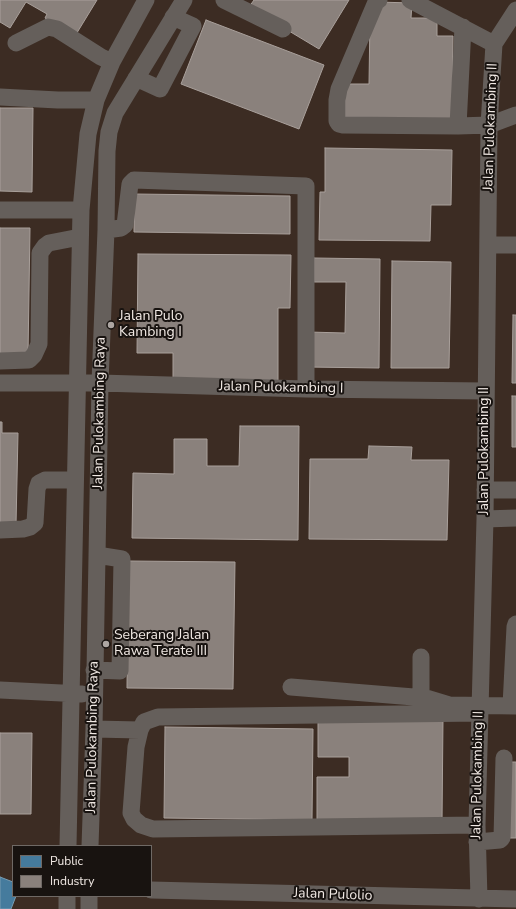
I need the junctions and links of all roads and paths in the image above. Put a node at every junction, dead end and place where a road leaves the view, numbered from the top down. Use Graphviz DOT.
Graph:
graph roads {
  1 [pos="184,0"];
  2 [pos="224,0"];
  3 [pos="379,0"];
  4 [pos="410,0"];
  5 [pos="144,1"];
  6 [pos="516,10"];
  7 [pos="173,17"];
  8 [pos="463,27"];
  9 [pos="283,29"];
  10 [pos="16,43"];
  11 [pos="494,44"];
  12 [pos="112,62"];
  13 [pos="136,78"];
  14 [pos="0,97"];
  15 [pos="96,100"];
  16 [pos="516,116"];
  17 [pos="489,124"];
  18 [pos="458,126"];
  19 [pos="0,210"];
  20 [pos="81,210"];
  21 [pos="106,230"];
  22 [pos="80,237"];
  23 [pos="488,245"];
  24 [pos="516,245"];
  25 [pos="0,361"];
  26 [pos="0,383"];
  27 [pos="77,383"];
  28 [pos="100,383"];
  29 [pos="306,389"];
  30 [pos="485,391"];
  31 [pos="75,480"];
  32 [pos="485,490"];
  33 [pos="516,490"];
  34 [pos="516,518"];
  35 [pos="485,519"];
  36 [pos="0,530"];
  37 [pos="97,555"];
  38 [pos="516,624"];
  39 [pos="422,657"];
  40 [pos="94,670"];
  41 [pos="291,687"];
  42 [pos="0,690"];
  43 [pos="71,693"];
  44 [pos="94,694"];
  45 [pos="421,698"];
  46 [pos="514,706"];
  47 [pos="480,710"];
  48 [pos="94,729"];
  49 [pos="140,730"];
  50 [pos="479,757"];
  51 [pos="510,758"];
  52 [pos="477,833"];
  53 [pos="68,845"];
  54 [pos="90,845"];
  55 [pos="152,890"];
  56 [pos="67,897"];
  57 [pos="89,897"];
  58 [pos="479,899"];
  59 [pos="516,899"];
  60 [pos="67,909"];
  61 [pos="89,909"];
  1 -- 7 [label="street, Jalan Pulokambing Raya"];
  2 -- 9 [label="street"];
  3 -- 18 [label="street"];
  4 -- 8 [label="street"];
  5 -- 12 [label="street, Jalan Pulokambing Raya"];
  6 -- 11 [label="street, Jalan Pulokambing II"];
  7 -- 13 [label="street, Jalan Pulokambing Raya"];
  7 -- 13 [label="street"];
  8 -- 11 [label="street"];
  8 -- 18 [label="street"];
  10 -- 12 [label="street"];
  11 -- 17 [label="street, Jalan Pulokambing II"];
  12 -- 15 [label="street, Jalan Pulokambing Raya"];
  13 -- 21 [label="street, Jalan Pulokambing Raya"];
  14 -- 15 [label="street"];
  15 -- 20 [label="street, Jalan Pulokambing Raya"];
  16 -- 17 [label="street"];
  17 -- 18 [label="street"];
  17 -- 23 [label="street, Jalan Pulokambing II"];
  19 -- 20 [label="street"];
  20 -- 22 [label="street, Jalan Pulokambing Raya"];
  21 -- 28 [label="street, Jalan Pulokambing Raya"];
  21 -- 29 [label="street"];
  22 -- 25 [label="street"];
  22 -- 27 [label="street, Jalan Pulokambing Raya"];
  23 -- 24 [label="street"];
  23 -- 30 [label="street, Jalan Pulokambing II"];
  26 -- 27 [label="street, Jalan Pulokambing I"];
  27 -- 28 [label="street, Jalan Pulokambing I"];
  27 -- 31 [label="street, Jalan Pulokambing Raya"];
  28 -- 29 [label="street, Jalan Pulokambing I"];
  28 -- 37 [label="street, Jalan Pulokambing Raya"];
  29 -- 30 [label="street, Jalan Pulokambing I"];
  30 -- 32 [label="street, Jalan Pulokambing II"];
  31 -- 36 [label="street"];
  31 -- 43 [label="street, Jalan Pulokambing Raya"];
  32 -- 33 [label="street"];
  32 -- 35 [label="street, Jalan Pulokambing II"];
  34 -- 35 [label="street"];
  35 -- 47 [label="street, Jalan Pulokambing II"];
  37 -- 40 [label="street, Jalan Pulokambing Raya"];
  37 -- 40 [label="street"];
  38 -- 46 [label="street"];
  39 -- 45 [label="street"];
  40 -- 44 [label="street, Jalan Pulokambing Raya"];
  41 -- 45 [label="street"];
  42 -- 43 [label="street"];
  43 -- 44 [label="street"];
  43 -- 53 [label="street, Jalan Pulokambing Raya"];
  44 -- 48 [label="street, Jalan Pulokambing Raya"];
  45 -- 47 [label="street"];
  46 -- 47 [label="street"];
  47 -- 49 [label="street"];
  47 -- 50 [label="street, Jalan Pulokambing II"];
  48 -- 49 [label="street"];
  48 -- 54 [label="street, Jalan Pulokambing Raya"];
  49 -- 52 [label="street"];
  50 -- 51 [label="street"];
  50 -- 52 [label="street, Jalan Pulokambing II"];
  51 -- 52 [label="street"];
  52 -- 58 [label="street, Jalan Pulokambing II"];
  55 -- 58 [label="street, Jalan Pulolio"];
  56 -- 60 [label="street"];
  57 -- 61 [label="street"];
  58 -- 59 [label="street, Jalan Pulolio"];
}
